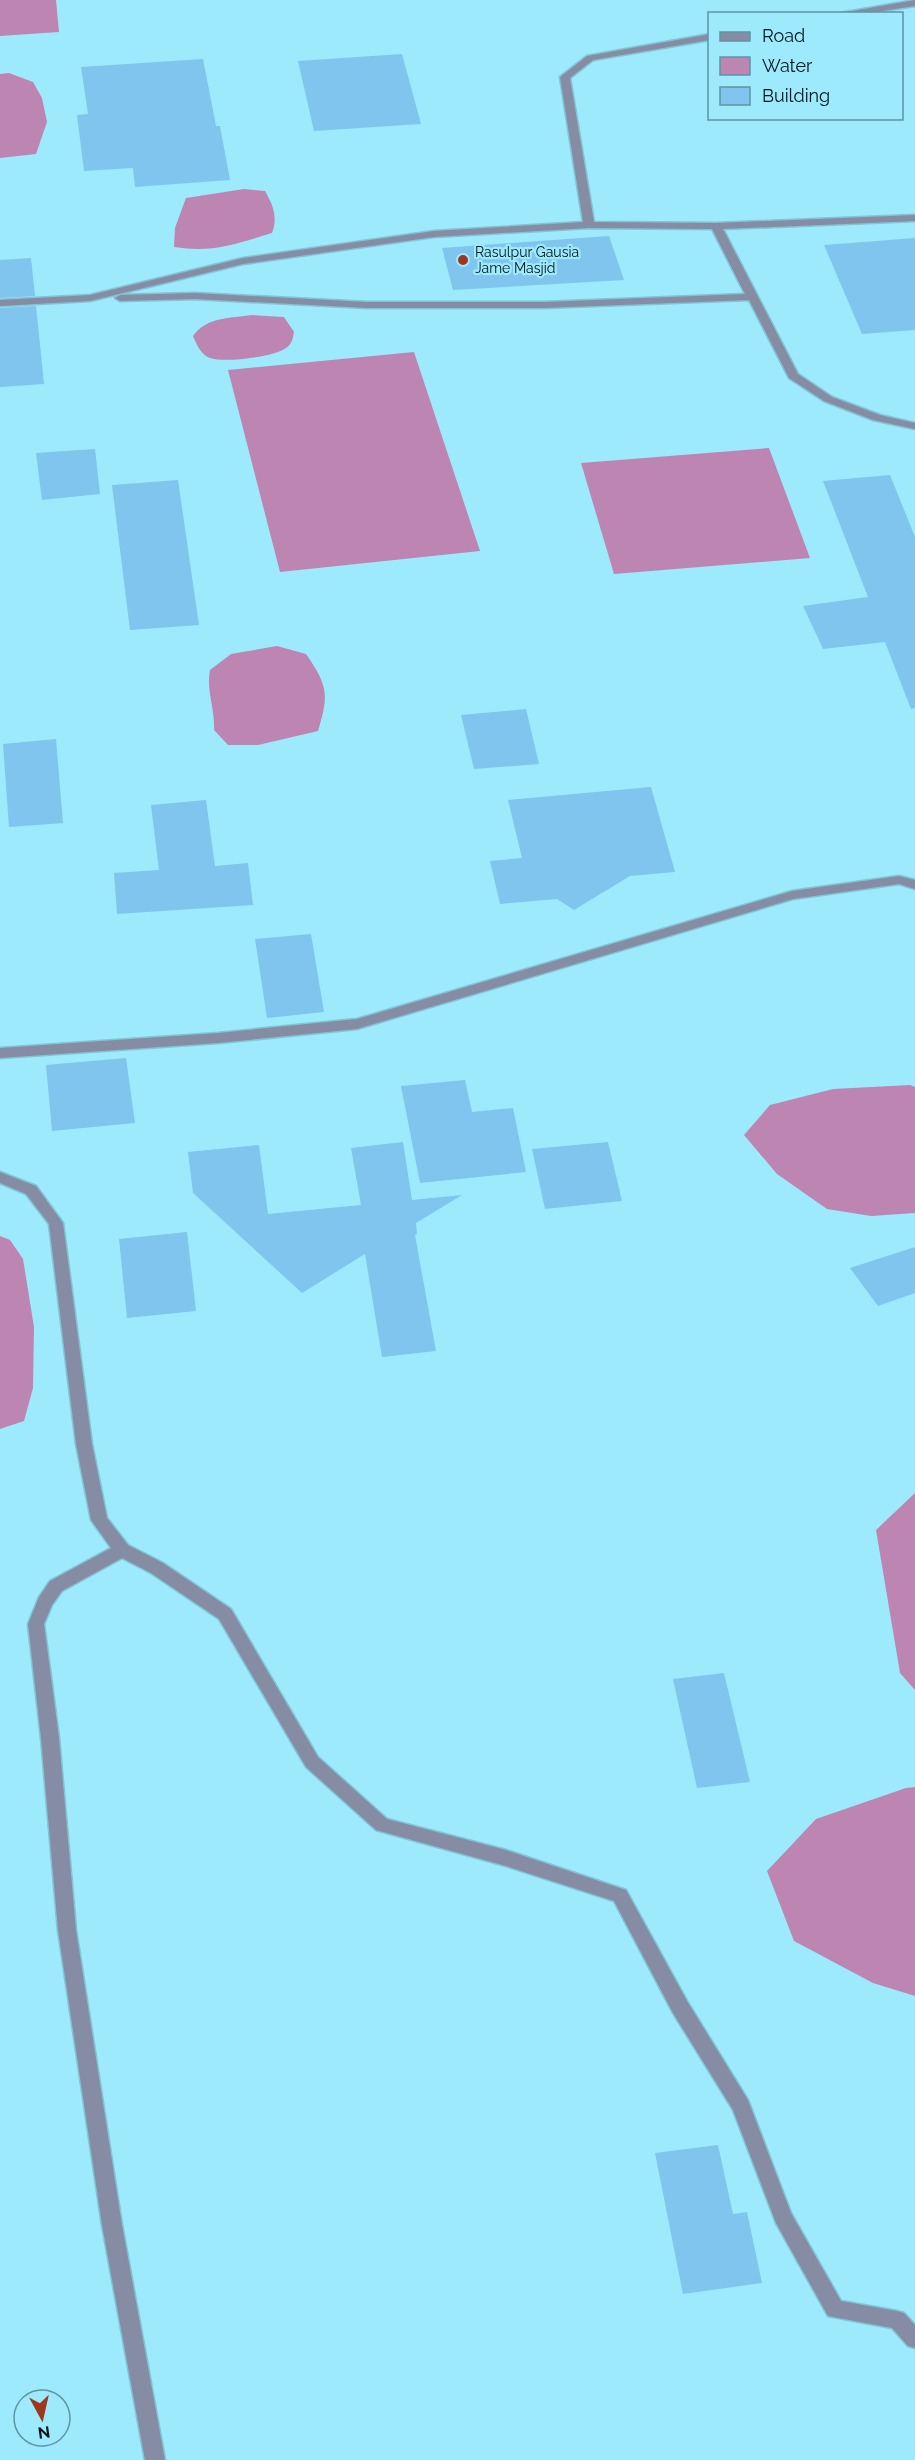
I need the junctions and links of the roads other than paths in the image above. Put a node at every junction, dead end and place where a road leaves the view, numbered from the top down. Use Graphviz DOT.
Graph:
graph roads {
  1 [pos="915,3"];
  2 [pos="854,12"];
  3 [pos="708,37"];
  4 [pos="915,218"];
  5 [pos="589,225"];
  6 [pos="716,226"];
  7 [pos="752,297"];
  8 [pos="90,298"];
  9 [pos="0,303"];
  10 [pos="915,426"];
  11 [pos="915,885"];
  12 [pos="0,1053"];
  13 [pos="0,1177"];
  14 [pos="122,1550"];
  15 [pos="915,2339"];
  16 [pos="155,2460"];
  1 -- 2 [label="street"];
  3 -- 5 [label="street"];
  4 -- 6 [label="street"];
  5 -- 6 [label="street"];
  5 -- 8 [label="street"];
  6 -- 7 [label="street"];
  7 -- 8 [label="street"];
  7 -- 10 [label="street"];
  8 -- 9 [label="street"];
  11 -- 12 [label="street"];
  13 -- 14 [label="street"];
  14 -- 15 [label="street"];
  14 -- 16 [label="street"];
}
